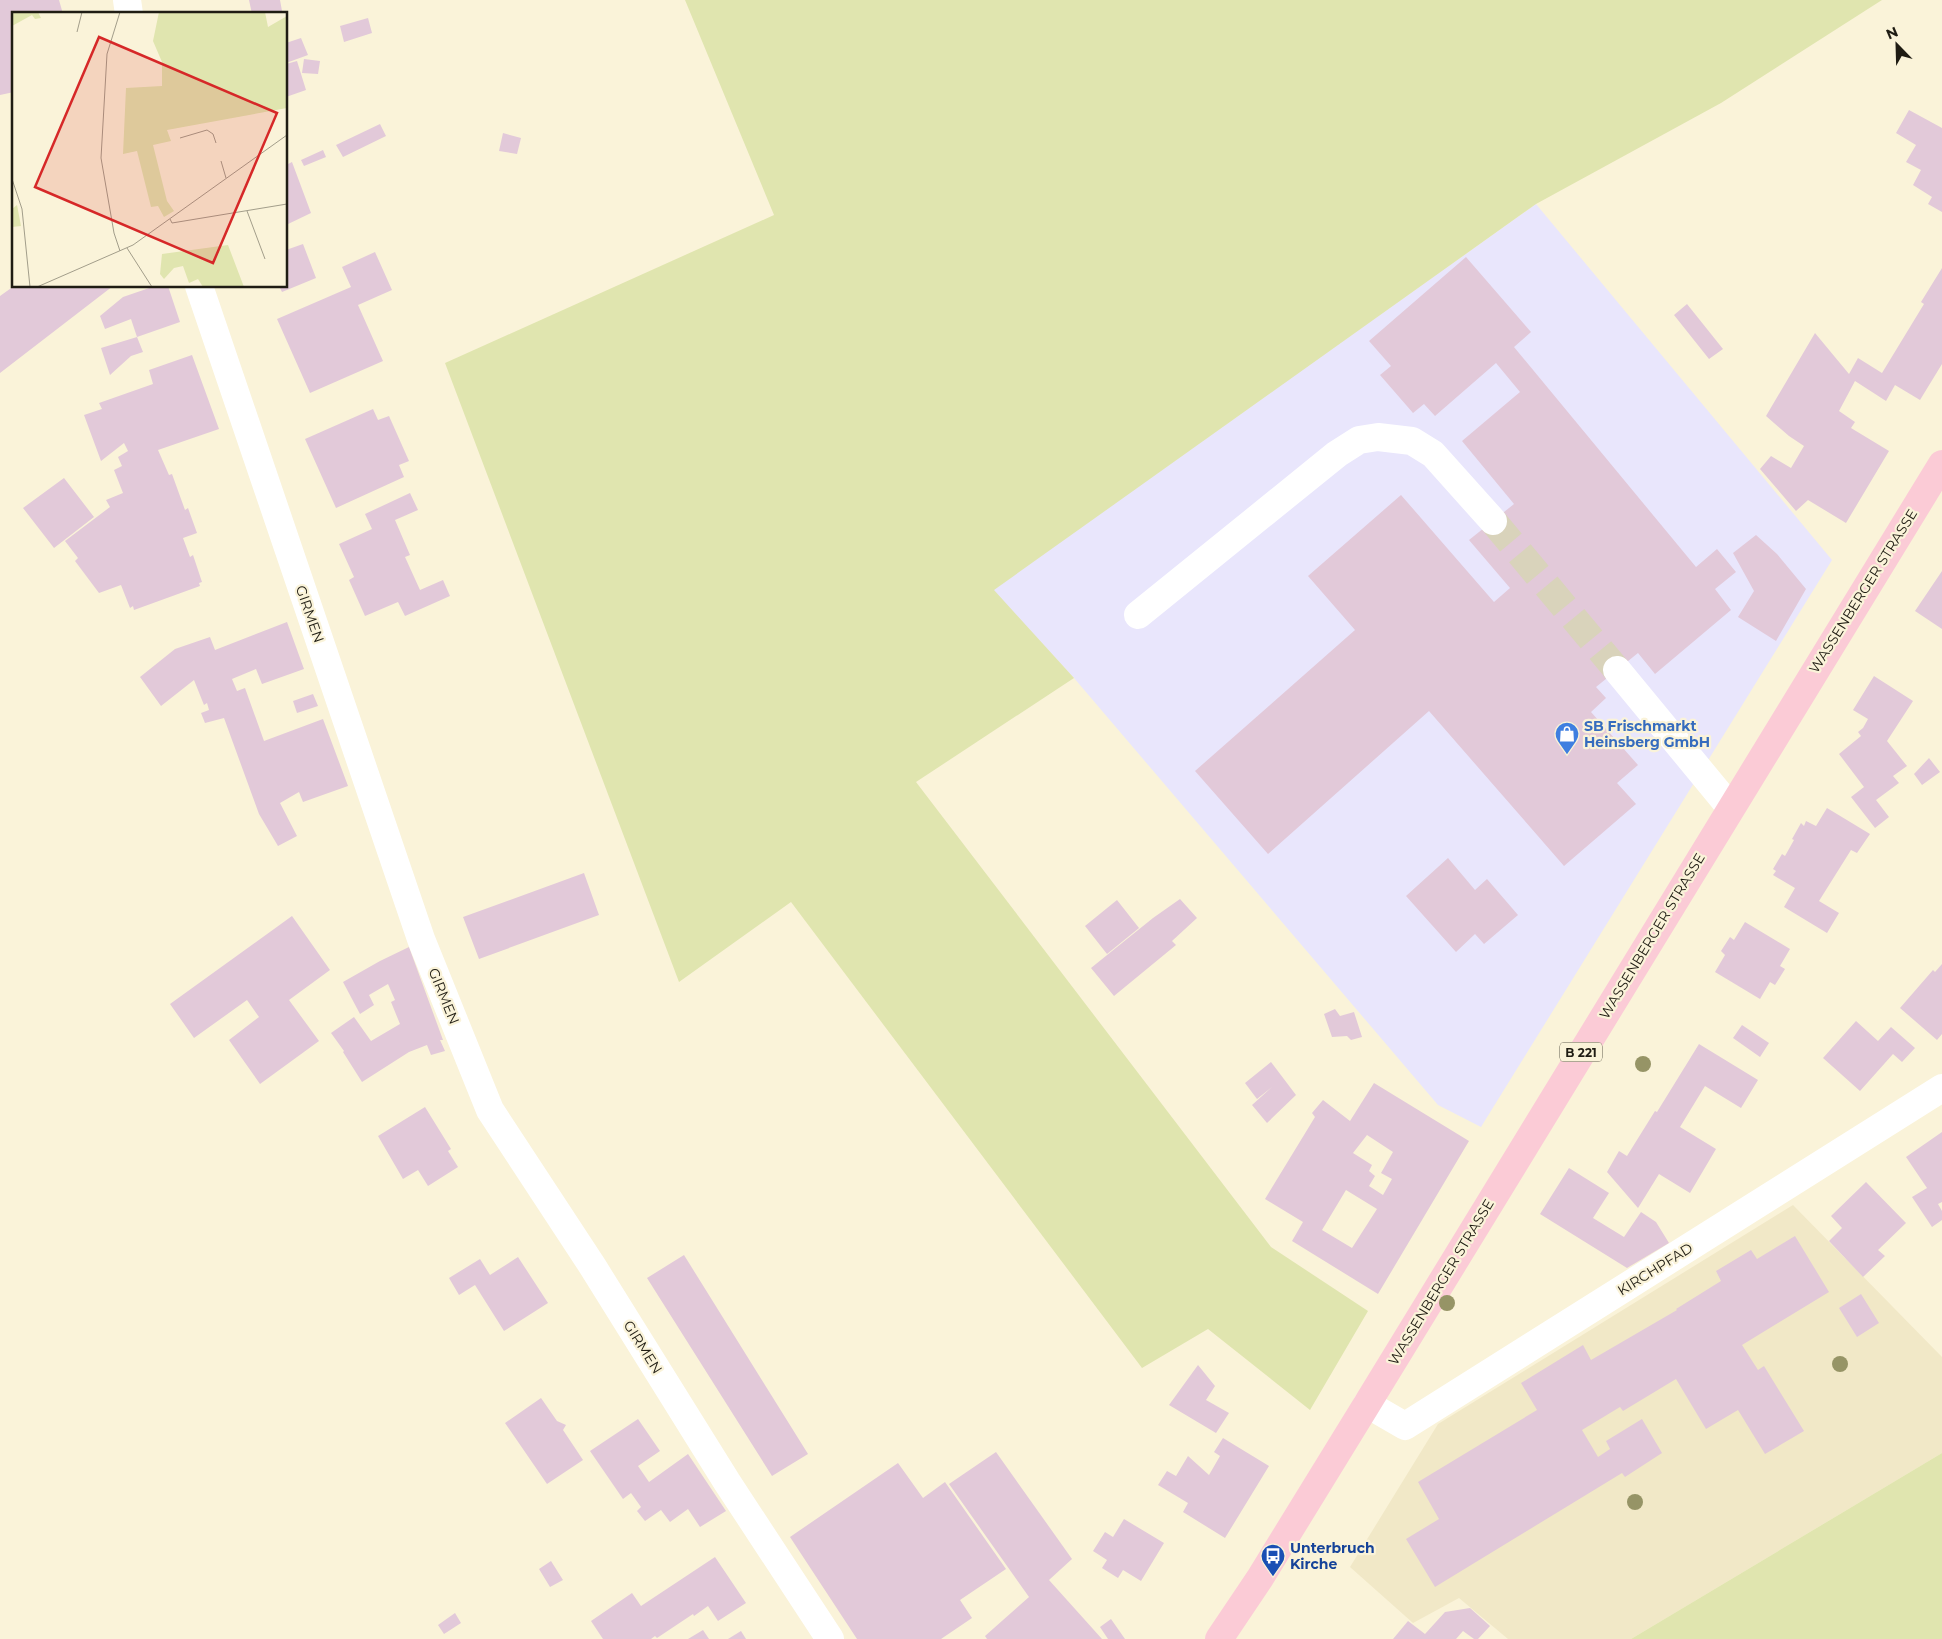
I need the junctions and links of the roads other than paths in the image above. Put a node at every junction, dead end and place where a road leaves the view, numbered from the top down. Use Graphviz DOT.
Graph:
graph roads {
  1 [pos="200,288"];
  2 [pos="1942,464"];
  3 [pos="1492,521"];
  4 [pos="1138,615"];
  5 [pos="1617,670"];
  6 [pos="1730,807"];
  7 [pos="1942,1088"];
  8 [pos="1367,1404"];
  9 [pos="830,1639"];
  10 [pos="1219,1639"];
  1 -- 9 [label="street, GIRMEN"];
  2 -- 6 [label="main road, WASSENBERGER STRASSE / B 221"];
  3 -- 4 [label="street"];
  5 -- 6 [label="street"];
  6 -- 8 [label="main road, WASSENBERGER STRASSE / B 221"];
  7 -- 8 [label="street, KIRCHPFAD"];
  8 -- 10 [label="main road, WASSENBERGER STRASSE / B 221"];
}
